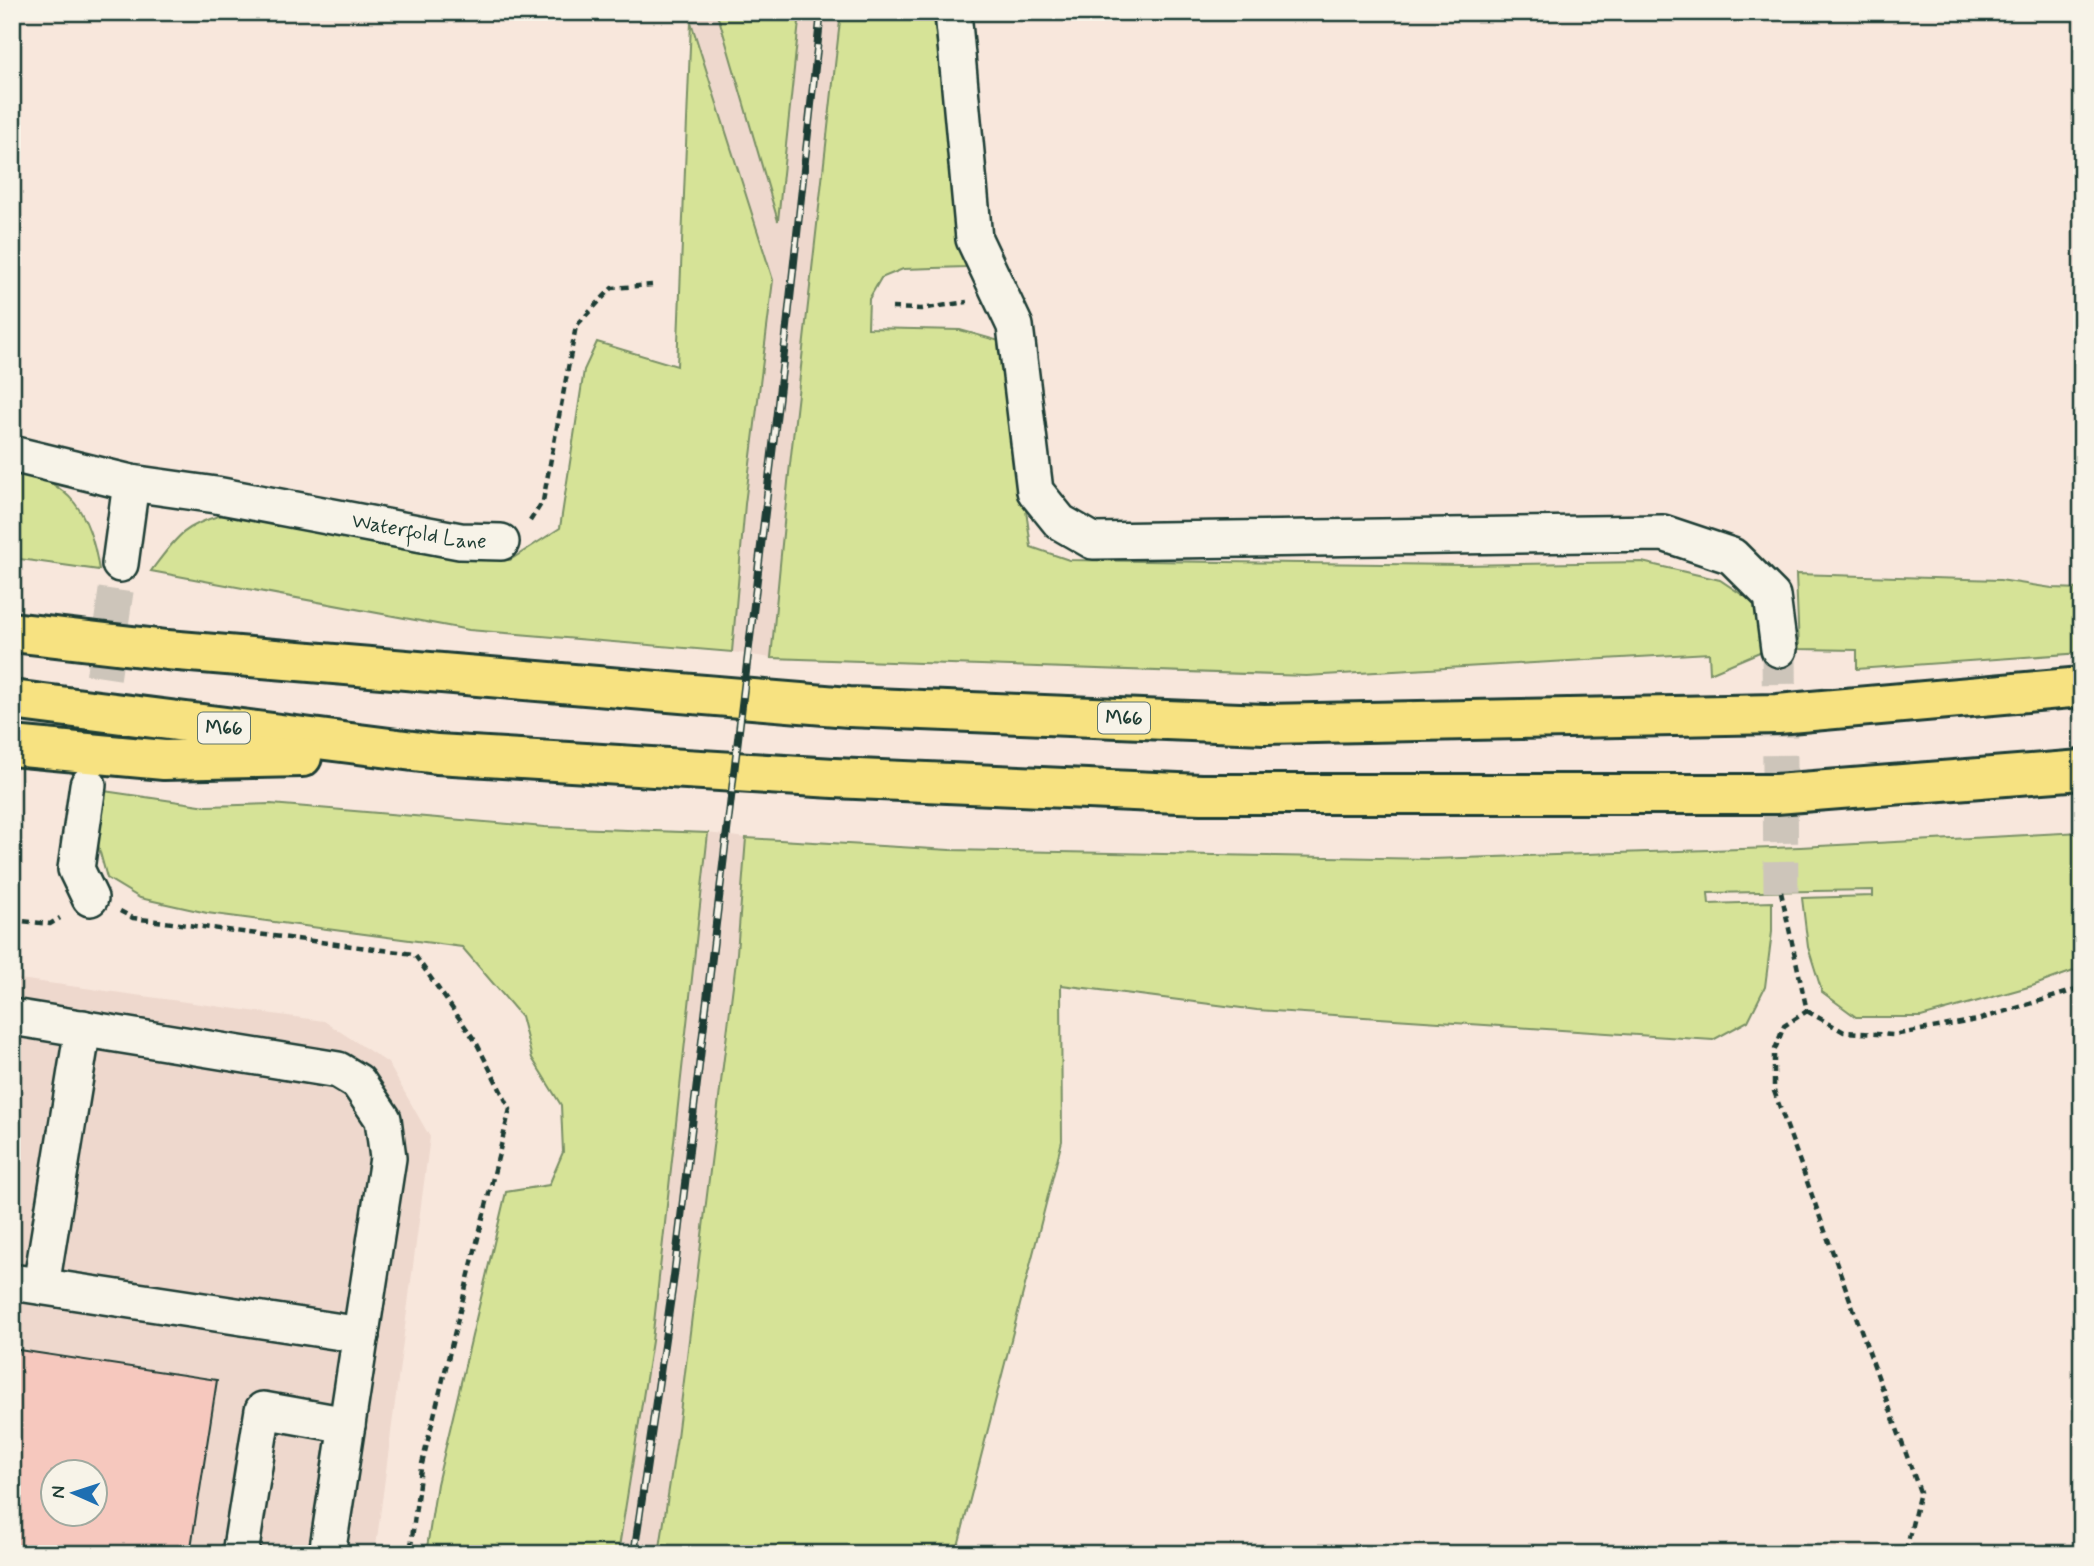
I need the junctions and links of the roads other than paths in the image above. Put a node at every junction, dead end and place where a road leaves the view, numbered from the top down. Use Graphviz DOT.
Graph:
graph roads {
  1 [pos="953,12"];
  2 [pos="12,454"];
  3 [pos="131,483"];
  4 [pos="501,542"];
  5 [pos="120,564"];
  6 [pos="12,611"];
  7 [pos="12,632"];
  8 [pos="1779,649"];
  9 [pos="167,650"];
  10 [pos="2082,687"];
  11 [pos="12,700"];
  12 [pos="12,746"];
  13 [pos="437,754"];
  14 [pos="2082,770"];
  15 [pos="88,785"];
  16 [pos="90,898"];
  17 [pos="12,1017"];
  18 [pos="83,1028"];
  19 [pos="27,1284"];
  20 [pos="361,1335"];
  21 [pos="347,1424"];
  22 [pos="240,1554"];
  23 [pos="327,1554"];
  1 -- 8 [label="street"];
  2 -- 3 [label="street, Waterfold Lane"];
  3 -- 4 [label="street, Waterfold Lane"];
  3 -- 5 [label="street"];
  6 -- 9 [label="highway, M66"];
  7 -- 9 [label="highway, M66"];
  9 -- 10 [label="highway, M66"];
  11 -- 13 [label="highway, M66"];
  12 -- 13 [label="highway, M66"];
  13 -- 14 [label="highway, M66"];
  15 -- 16 [label="street"];
  17 -- 18 [label="street"];
  18 -- 19 [label="street"];
  18 -- 20 [label="street"];
  19 -- 20 [label="street"];
  20 -- 21 [label="street"];
  21 -- 22 [label="street"];
  21 -- 23 [label="street"];
}
